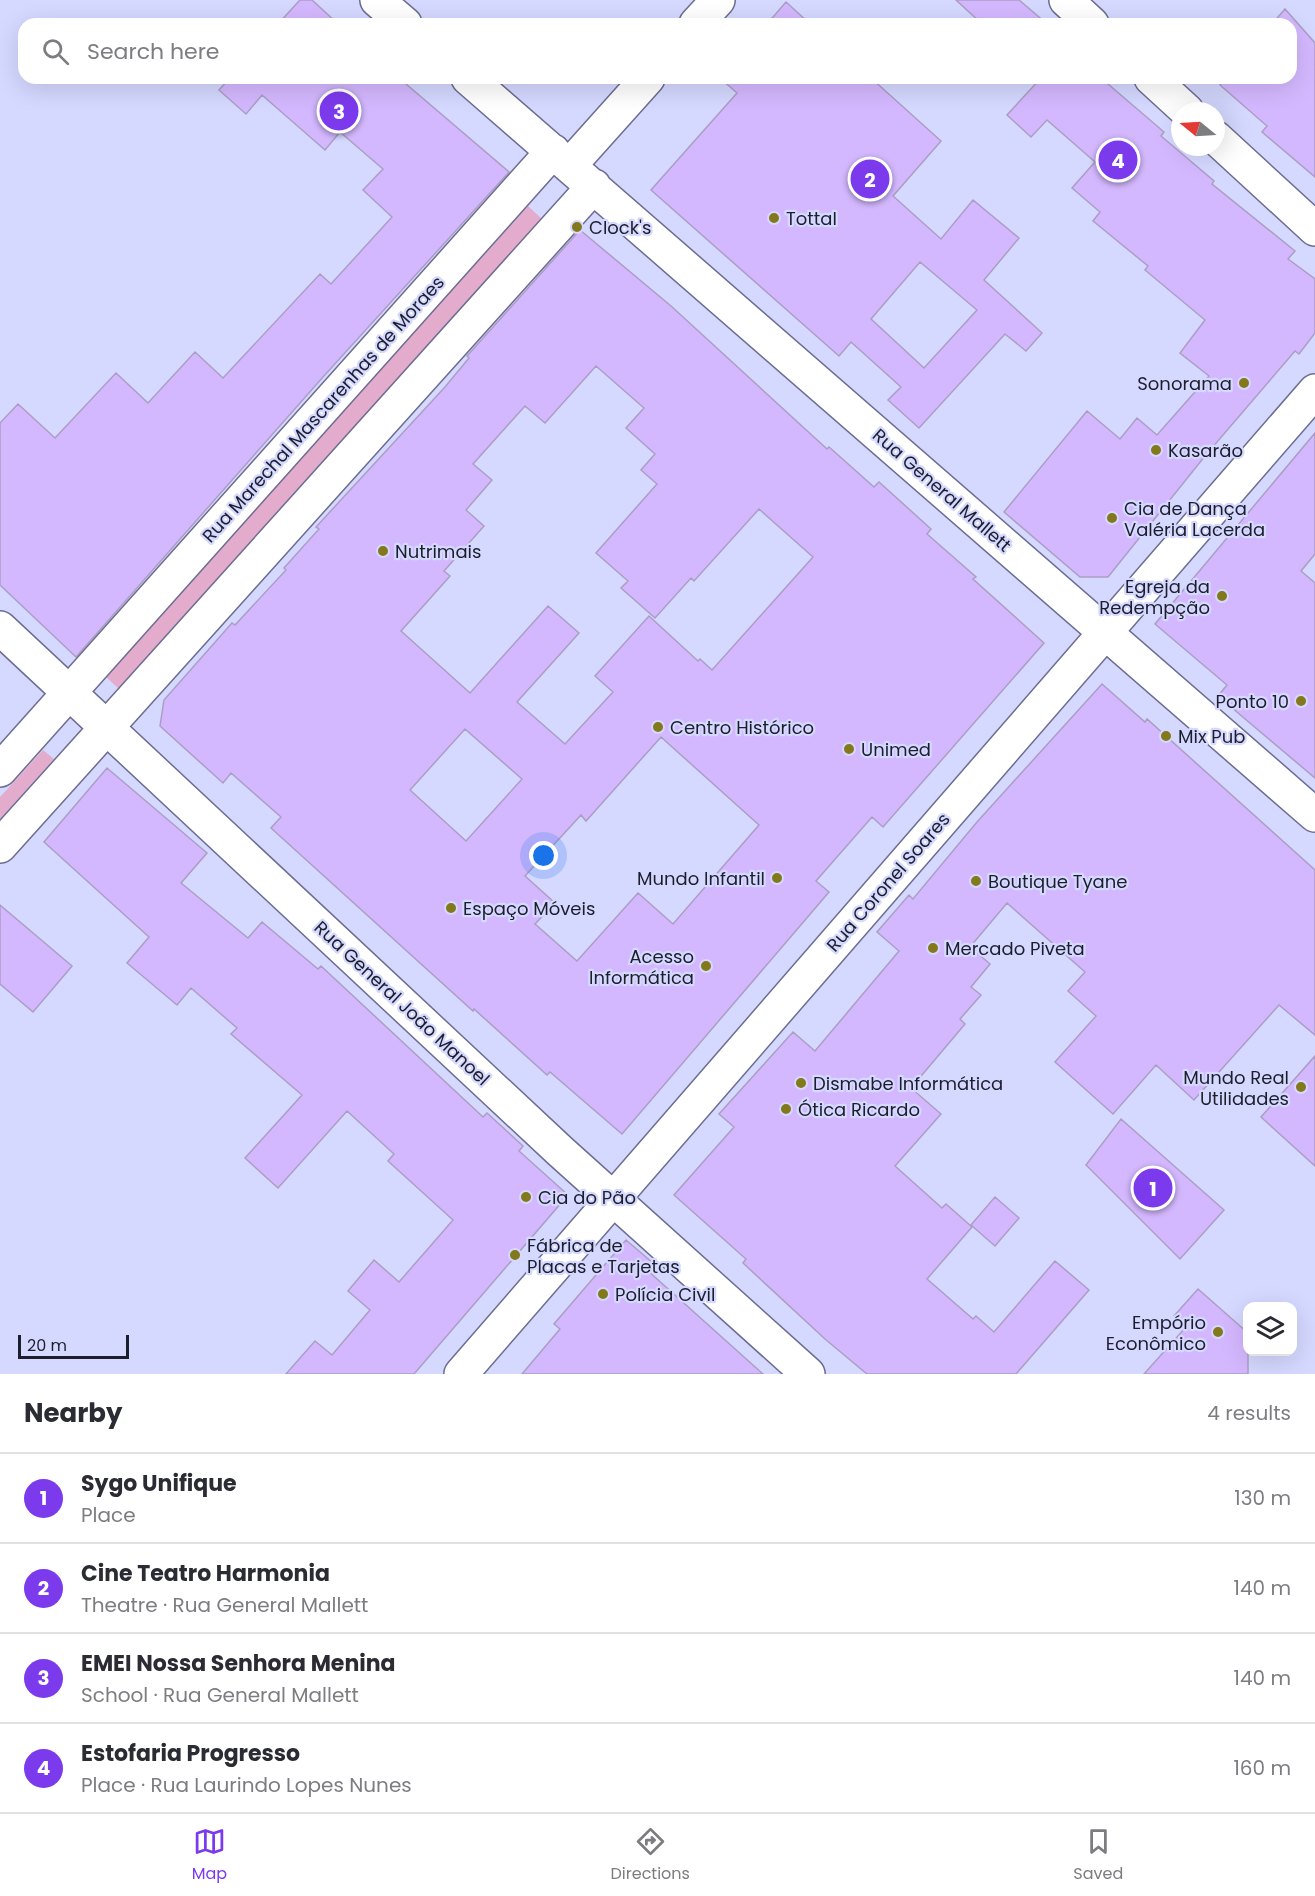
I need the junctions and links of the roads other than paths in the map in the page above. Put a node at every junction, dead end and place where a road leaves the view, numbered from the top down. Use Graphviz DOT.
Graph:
graph roads {
  1 [pos="377,0"];
  2 [pos="718,0"];
  3 [pos="1066,0"];
  4 [pos="398,18"];
  5 [pos="702,18"];
  6 [pos="1086,18"];
  7 [pos="475,84"];
  8 [pos="643,84"];
  9 [pos="1158,84"];
  10 [pos="1177,102"];
  11 [pos="1225,146"];
  12 [pos="572,167"];
  13 [pos="1315,229"];
  14 [pos="1315,391"];
  15 [pos="0,628"];
  16 [pos="1105,633"];
  17 [pos="69,693"];
  18 [pos="106,727"];
  19 [pos="0,770"];
  20 [pos="1315,815"];
  21 [pos="0,846"];
  22 [pos="613,1200"];
  23 [pos="461,1374"];
  24 [pos="808,1374"];
  1 -- 4 [label="street"];
  2 -- 5 [label="street"];
  3 -- 6 [label="street"];
  7 -- 12 [label="street, Rua General Mallett"];
  8 -- 12 [label="street, Rua Marechal Mascarenhas de Moraes"];
  9 -- 10 [label="street"];
  11 -- 13 [label="street"];
  12 -- 16 [label="street, Rua General Mallett"];
  12 -- 17 [label="street, Rua Marechal Mascarenhas de Moraes"];
  12 -- 18 [label="street, Rua Marechal Mascarenhas de Moraes"];
  14 -- 16 [label="street, Rua Coronel Soares"];
  15 -- 17 [label="street, Rua General João Manoel"];
  16 -- 20 [label="street, Rua General Mallett"];
  16 -- 22 [label="street, Rua Coronel Soares"];
  17 -- 18 [label="street, Rua General João Manoel"];
  17 -- 19 [label="street, Rua Marechal Mascarenhas de Moraes"];
  18 -- 21 [label="street, Rua Marechal Mascarenhas de Moraes"];
  18 -- 22 [label="street, Rua General João Manoel"];
  22 -- 23 [label="street, Rua Coronel Soares"];
  22 -- 24 [label="street, Rua General João Manoel"];
}
